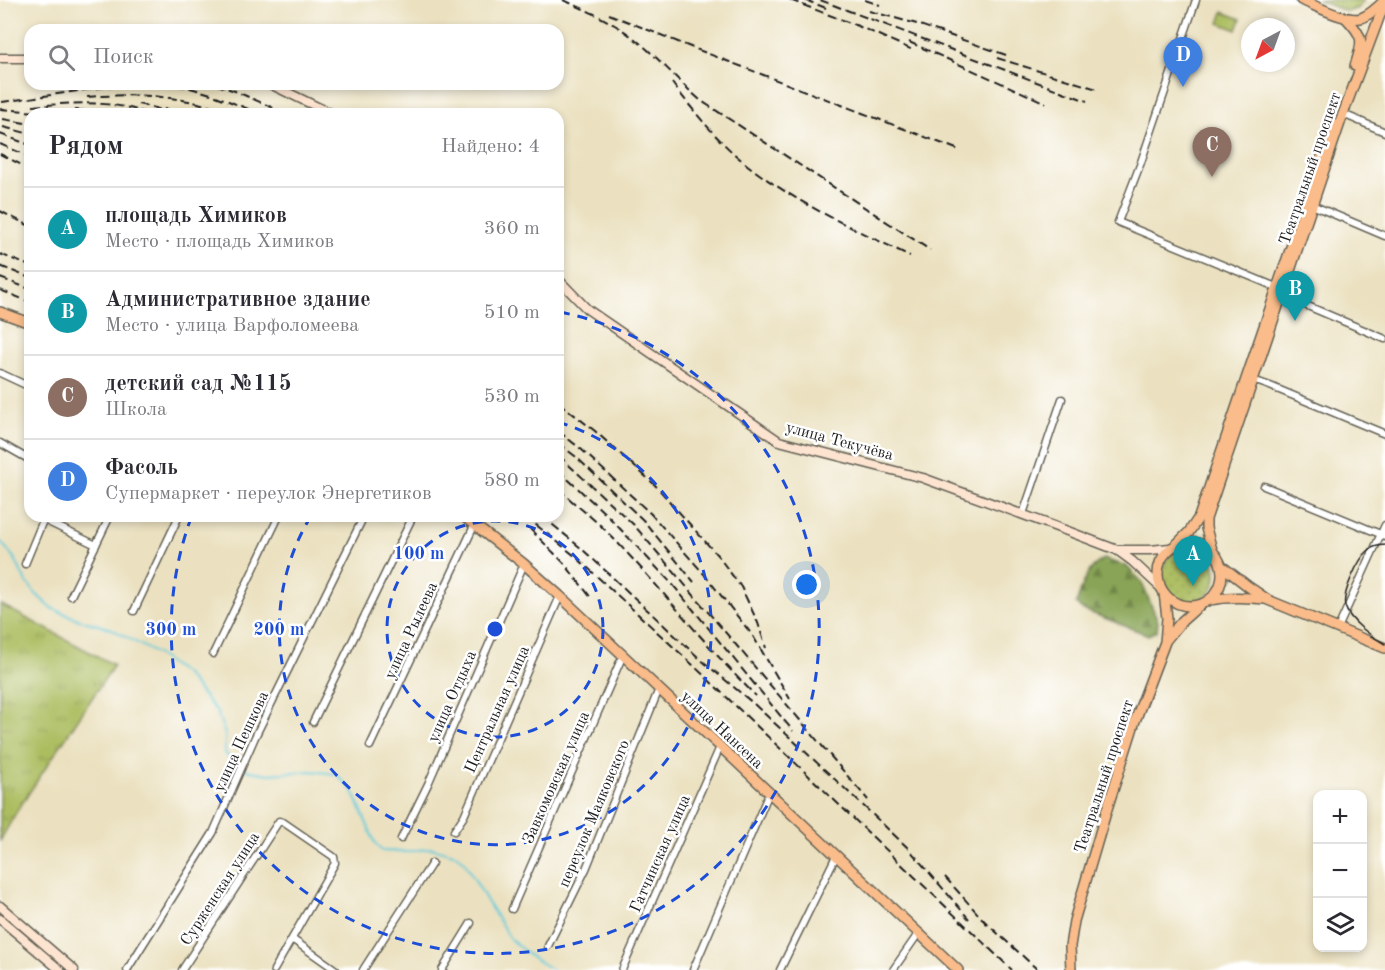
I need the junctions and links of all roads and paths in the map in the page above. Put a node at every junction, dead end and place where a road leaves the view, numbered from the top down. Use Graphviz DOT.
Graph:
graph roads {
  1 [pos="1196,0"];
  2 [pos="1301,0"];
  3 [pos="1385,1"];
  4 [pos="1346,18"];
  5 [pos="0,58"];
  6 [pos="24,58"];
  7 [pos="282,90"];
  8 [pos="320,108"];
  9 [pos="1343,114"];
  10 [pos="1385,132"];
  11 [pos="1312,205"];
  12 [pos="1385,236"];
  13 [pos="564,285"];
  14 [pos="1279,291"];
  15 [pos="0,312"];
  16 [pos="24,321"];
  17 [pos="1385,339"];
  18 [pos="0,373"];
  19 [pos="1253,380"];
  20 [pos="24,384"];
  21 [pos="1062,399"];
  22 [pos="1385,434"];
  23 [pos="0,443"];
  24 [pos="24,457"];
  25 [pos="1264,486"];
  26 [pos="1023,513"];
  27 [pos="42,522"];
  28 [pos="52,522"];
  29 [pos="107,522"];
  30 [pos="176,522"];
  31 [pos="276,522"];
  32 [pos="361,522"];
  33 [pos="410,522"];
  34 [pos="472,522"];
  35 [pos="475,524"];
  36 [pos="1385,525"];
  37 [pos="1383,535"];
  38 [pos="96,545"];
  39 [pos="1174,546"];
  40 [pos="1118,550"];
  41 [pos="1212,550"];
  42 [pos="25,564"];
  43 [pos="524,564"];
  44 [pos="1223,567"];
  45 [pos="1163,591"];
  46 [pos="71,596"];
  47 [pos="560,596"];
  48 [pos="1268,600"];
  49 [pos="1204,603"];
  50 [pos="134,611"];
  51 [pos="1338,628"];
  52 [pos="1165,642"];
  53 [pos="1385,648"];
  54 [pos="213,654"];
  55 [pos="623,655"];
  56 [pos="659,689"];
  57 [pos="313,722"];
  58 [pos="370,746"];
  59 [pos="720,747"];
  60 [pos="769,793"];
  61 [pos="453,831"];
  62 [pos="401,839"];
  63 [pos="836,856"];
  64 [pos="432,863"];
  65 [pos="0,906"];
  66 [pos="512,909"];
  67 [pos="0,919"];
  68 [pos="471,923"];
  69 [pos="918,934"];
  70 [pos="292,939"];
  71 [pos="548,946"];
  72 [pos="60,970"];
  73 [pos="74,970"];
  74 [pos="127,970"];
  75 [pos="182,970"];
  76 [pos="274,970"];
  77 [pos="336,970"];
  78 [pos="363,970"];
  79 [pos="442,970"];
  80 [pos="622,970"];
  81 [pos="693,970"];
  82 [pos="780,970"];
  83 [pos="893,970"];
  84 [pos="958,970"];
  85 [pos="1071,970"];
  1 -- 14 [label="street"];
  2 -- 4 [label="main road"];
  3 -- 4 [label="main road"];
  3 -- 9 [label="main road, Театральный проспект"];
  4 -- 14 [label="main road, Театральный проспект"];
  5 -- 6 [label="main road"];
  7 -- 8 [label="main road"];
  9 -- 10 [label="street"];
  9 -- 11 [label="main road, Театральный проспект"];
  11 -- 12 [label="street"];
  11 -- 14 [label="main road, Театральный проспект"];
  13 -- 26 [label="main road, улица Текучёва"];
  14 -- 17 [label="street"];
  14 -- 19 [label="main road, Театральный проспект"];
  14 -- 39 [label="main road, Театральный проспект"];
  15 -- 16 [label="main road"];
  18 -- 20 [label="street"];
  19 -- 22 [label="street"];
  19 -- 41 [label="main road, Театральный проспект"];
  21 -- 26 [label="street"];
  23 -- 24 [label="street"];
  25 -- 37 [label="street"];
  26 -- 40 [label="main road, улица Текучёва"];
  27 -- 42 [label="street"];
  28 -- 38 [label="street"];
  29 -- 38 [label="street"];
  30 -- 50 [label="street"];
  31 -- 54 [label="street"];
  32 -- 74 [label="street, улица Пешкова"];
  33 -- 57 [label="street"];
  34 -- 35 [label="main road, улица Нансена"];
  35 -- 43 [label="main road, улица Нансена"];
  35 -- 58 [label="street, улица Рылеева"];
  36 -- 37 [label="street"];
  37 -- 51 [label="street"];
  38 -- 46 [label="street"];
  39 -- 40 [label="main road, улица Текучёва"];
  39 -- 41 [label="main road"];
  39 -- 45 [label="main road"];
  40 -- 45 [label="main road, улица Текучёва"];
  41 -- 44 [label="main road"];
  43 -- 47 [label="main road, улица Нансена"];
  43 -- 62 [label="street, улица Отдыха"];
  44 -- 48 [label="main road"];
  44 -- 49 [label="main road"];
  45 -- 49 [label="main road"];
  45 -- 52 [label="main road, Театральный проспект"];
  47 -- 55 [label="main road, улица Нансена"];
  47 -- 61 [label="street, Центральная улица"];
  48 -- 49 [label="main road"];
  48 -- 51 [label="main road"];
  49 -- 52 [label="main road, Театральный проспект"];
  51 -- 53 [label="main road"];
  52 -- 85 [label="main road, Театральный проспект"];
  55 -- 56 [label="main road, улица Нансена"];
  55 -- 66 [label="street, Завкомовская улица"];
  56 -- 59 [label="main road, улица Нансена"];
  56 -- 71 [label="street, переулок Маяковского"];
  59 -- 60 [label="main road, улица Нансена"];
  59 -- 80 [label="street, Гатчинская улица"];
  60 -- 63 [label="main road, улица Нансена"];
  60 -- 81 [label="street"];
  63 -- 69 [label="main road, улица Нансена"];
  63 -- 82 [label="street"];
  64 -- 78 [label="street"];
  65 -- 73 [label="main road"];
  67 -- 72 [label="main road"];
  68 -- 79 [label="street"];
  69 -- 83 [label="street"];
  69 -- 84 [label="main road, улица Нансена"];
  70 -- 75 [label="street, Сурженская улица"];
  70 -- 76 [label="street"];
  70 -- 77 [label="street"];
}
